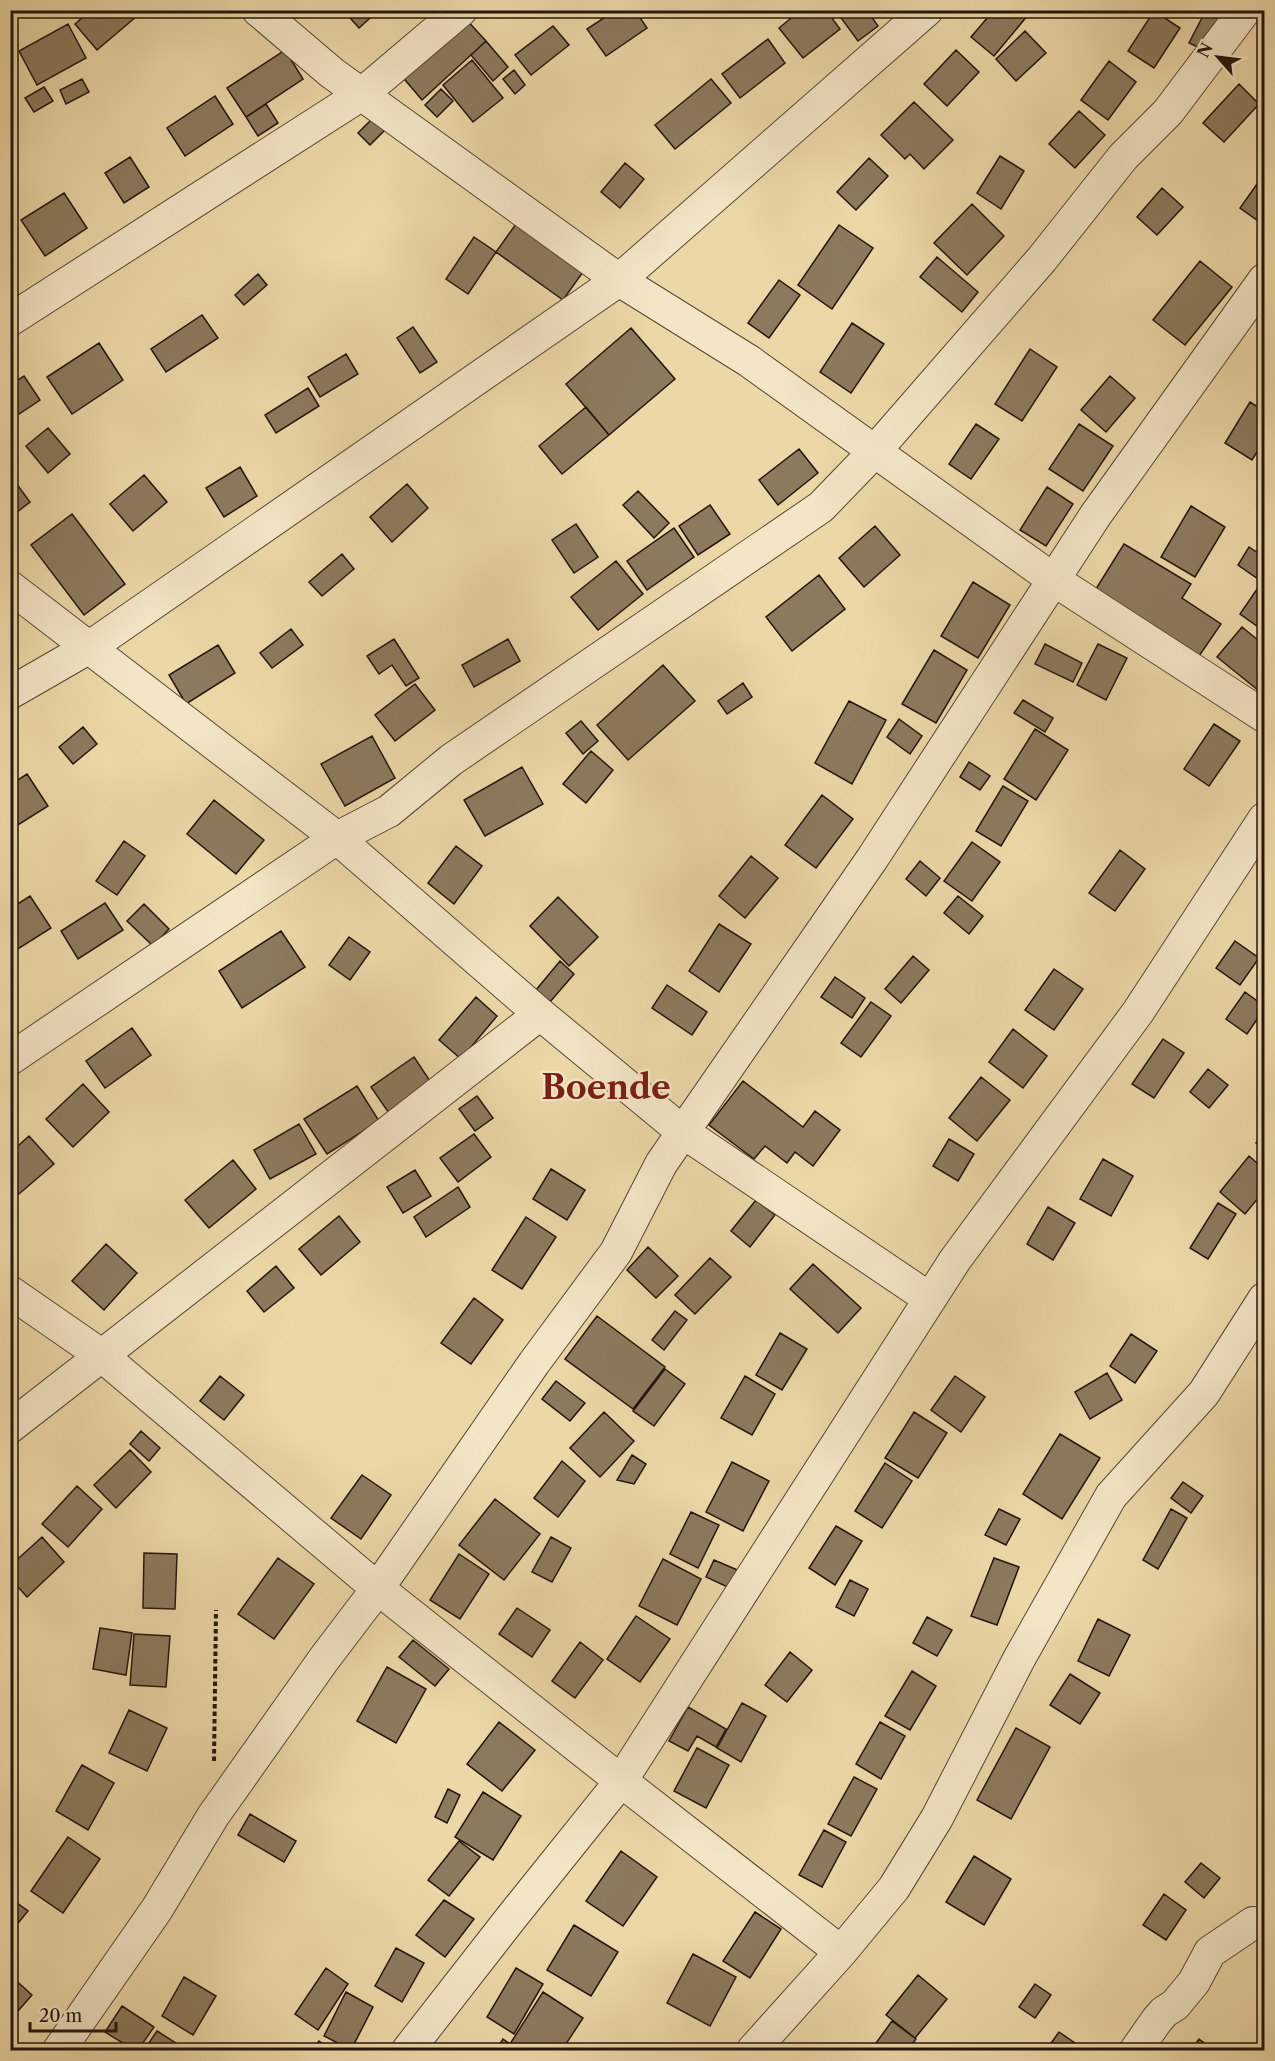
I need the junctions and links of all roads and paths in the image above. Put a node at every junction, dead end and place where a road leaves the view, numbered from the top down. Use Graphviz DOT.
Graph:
graph roads {
  1 [pos="258,10"];
  2 [pos="460,10"];
  3 [pos="927,10"];
  4 [pos="1245,10"];
  5 [pos="362,94"];
  6 [pos="619,280"];
  7 [pos="1264,280"];
  8 [pos="10,320"];
  9 [pos="875,451"];
  10 [pos="1054,580"];
  11 [pos="10,586"];
  12 [pos="90,647"];
  13 [pos="10,693"];
  14 [pos="1264,716"];
  15 [pos="1264,819"];
  16 [pos="337,838"];
  17 [pos="540,1014"];
  18 [pos="10,1059"];
  19 [pos="683,1132"];
  20 [pos="10,1292"];
  21 [pos="930,1299"];
  22 [pos="1264,1299"];
  23 [pos="100,1356"];
  24 [pos="10,1427"];
  25 [pos="378,1588"];
  26 [pos="216,1610"];
  27 [pos="214,1770"];
  28 [pos="621,1781"];
  29 [pos="1253,1923"];
  30 [pos="841,1952"];
  31 [pos="60,2050"];
  32 [pos="408,2050"];
  33 [pos="753,2050"];
  34 [pos="1136,2050"];
  1 -- 5 [label="street"];
  2 -- 5 [label="street"];
  3 -- 6 [label="street"];
  4 -- 9 [label="street"];
  5 -- 6 [label="street"];
  5 -- 8 [label="street"];
  6 -- 9 [label="street"];
  6 -- 12 [label="street"];
  7 -- 10 [label="street"];
  9 -- 10 [label="street"];
  9 -- 16 [label="street"];
  10 -- 14 [label="street"];
  10 -- 19 [label="street"];
  11 -- 12 [label="street"];
  12 -- 13 [label="street"];
  12 -- 16 [label="street"];
  15 -- 21 [label="street"];
  16 -- 17 [label="street"];
  16 -- 18 [label="street"];
  17 -- 19 [label="street"];
  17 -- 23 [label="street"];
  19 -- 21 [label="street"];
  19 -- 25 [label="street"];
  20 -- 23 [label="street"];
  21 -- 28 [label="street"];
  22 -- 30 [label="street"];
  23 -- 24 [label="street"];
  23 -- 25 [label="street"];
  25 -- 28 [label="street"];
  25 -- 31 [label="street"];
  26 -- 27 [label="path"];
  28 -- 30 [label="street"];
  28 -- 32 [label="street"];
  29 -- 34 [label="street"];
  30 -- 33 [label="street"];
}
